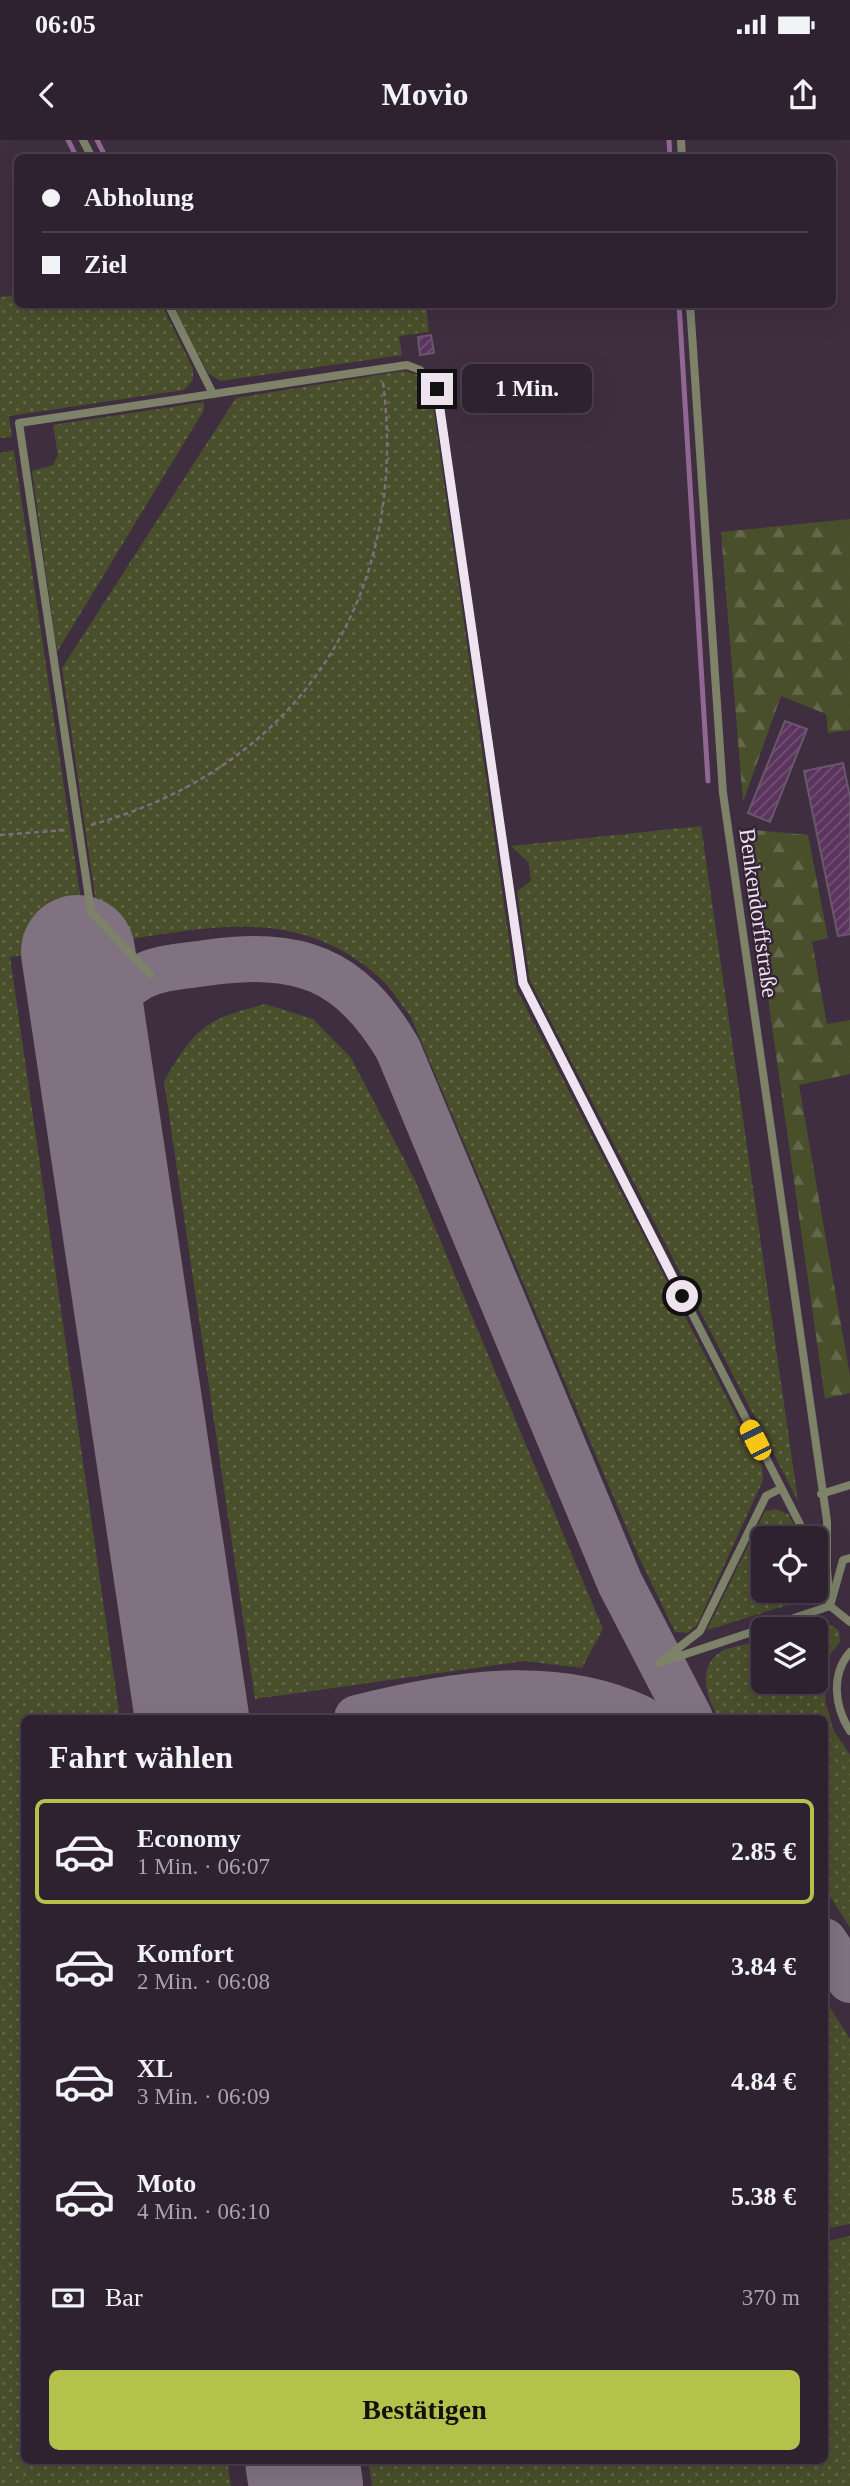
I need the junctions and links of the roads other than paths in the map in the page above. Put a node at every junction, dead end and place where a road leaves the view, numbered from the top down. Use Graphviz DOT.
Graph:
graph roads {
  1 [pos="170,308"];
  2 [pos="690,308"];
  3 [pos="213,394"];
  4 [pos="150,974"];
  5 [pos="850,1485"];
  6 [pos="780,1489"];
  7 [pos="821,1494"];
  8 [pos="800,1526"];
  9 [pos="827,1526"];
  10 [pos="850,1558"];
  11 [pos="828,1581"];
  12 [pos="830,1606"];
  13 [pos="850,1622"];
  14 [pos="850,1651"];
  15 [pos="850,1731"];
  1 -- 3 [label="lane"];
  2 -- 7 [label="lane, Benkendorffstraße"];
  3 -- 4 [label="lane"];
  3 -- 6 [label="lane"];
  5 -- 7 [label="lane"];
  6 -- 8 [label="lane"];
  6 -- 12 [label="lane"];
  7 -- 9 [label="lane, Benkendorffstraße"];
  10 -- 12 [label="lane"];
  11 -- 12 [label="lane, Benkendorffstraße"];
  12 -- 13 [label="lane"];
  14 -- 15 [label="lane"];
}
